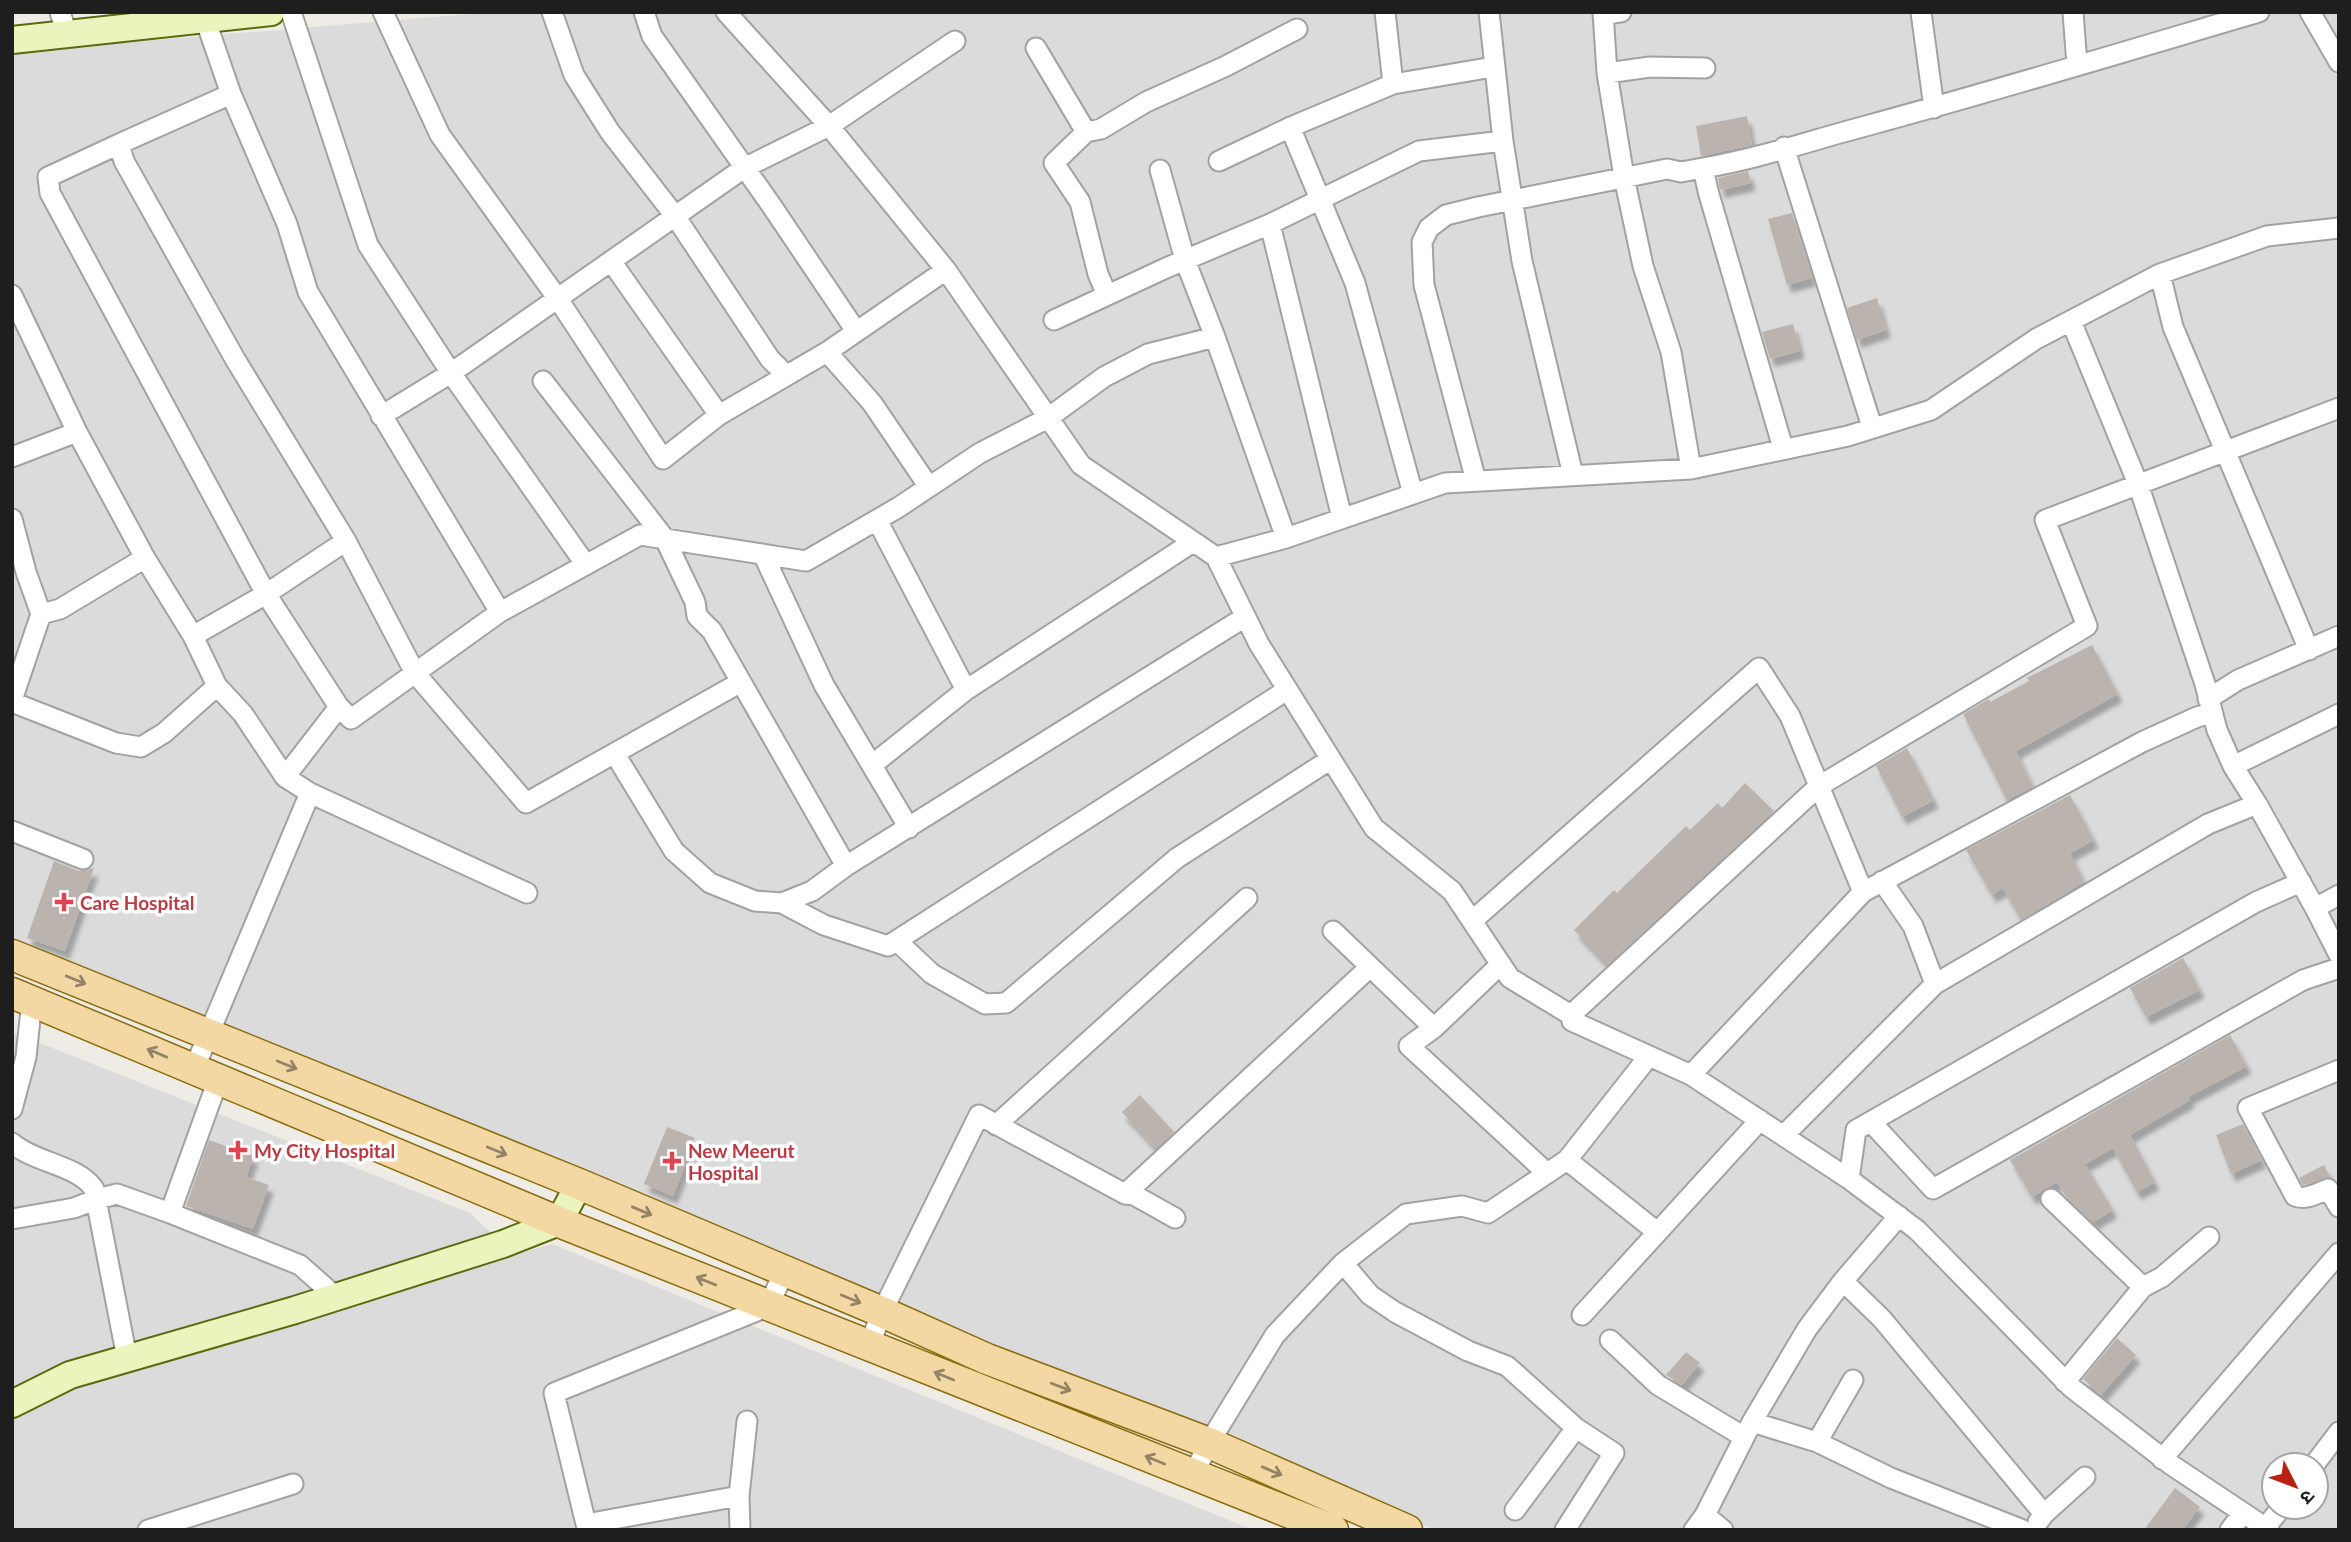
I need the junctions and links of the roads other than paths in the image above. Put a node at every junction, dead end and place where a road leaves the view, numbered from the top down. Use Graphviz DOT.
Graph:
graph roads {
  1 [pos="271,12"];
  2 [pos="291,12"];
  3 [pos="383,12"];
  4 [pos="552,12"];
  5 [pos="644,12"];
  6 [pos="726,12"];
  7 [pos="1385,12"];
  8 [pos="1489,12"];
  9 [pos="1921,12"];
  10 [pos="2073,12"];
  11 [pos="2259,12"];
  12 [pos="2310,12"];
  13 [pos="1609,13"];
  14 [pos="205,19"];
  15 [pos="64,23"];
  16 [pos="1297,29"];
  17 [pos="12,40"];
  18 [pos="955,41"];
  19 [pos="1035,48"];
  20 [pos="2339,62"];
  21 [pos="2077,65"];
  22 [pos="1493,67"];
  23 [pos="1705,68"];
  24 [pos="1607,73"];
  25 [pos="1393,84"];
  26 [pos="231,94"];
  27 [pos="1934,108"];
  28 [pos="829,126"];
  29 [pos="1290,127"];
  30 [pos="1086,132"];
  31 [pos="1503,141"];
  32 [pos="119,144"];
  33 [pos="1784,148"];
  34 [pos="1219,161"];
  35 [pos="744,168"];
  36 [pos="1703,168"];
  37 [pos="1160,170"];
  38 [pos="1624,177"];
  39 [pos="1512,199"];
  40 [pos="1319,200"];
  41 [pos="674,216"];
  42 [pos="1270,224"];
  43 [pos="2339,228"];
  44 [pos="1185,260"];
  45 [pos="611,261"];
  46 [pos="946,270"];
  47 [pos="2161,274"];
  48 [pos="12,295"];
  49 [pos="1107,295"];
  50 [pos="558,299"];
  51 [pos="1054,320"];
  52 [pos="2071,321"];
  53 [pos="856,331"];
  54 [pos="1215,337"];
  55 [pos="827,352"];
  56 [pos="452,373"];
  57 [pos="786,375"];
  58 [pos="543,381"];
  59 [pos="2339,408"];
  60 [pos="719,415"];
  61 [pos="381,416"];
  62 [pos="1048,418"];
  63 [pos="1872,427"];
  64 [pos="77,432"];
  65 [pos="1783,448"];
  66 [pos="2225,451"];
  67 [pos="12,457"];
  68 [pos="1692,469"];
  69 [pos="1573,475"];
  70 [pos="1476,481"];
  71 [pos="2138,484"];
  72 [pos="929,487"];
  73 [pos="1413,494"];
  74 [pos="1342,518"];
  75 [pos="12,519"];
  76 [pos="877,520"];
  77 [pos="1286,538"];
  78 [pos="665,539"];
  79 [pos="346,541"];
  80 [pos="1193,542"];
  81 [pos="763,554"];
  82 [pos="1216,557"];
  83 [pos="145,558"];
  84 [pos="586,565"];
  85 [pos="266,594"];
  86 [pos="500,612"];
  87 [pos="41,614"];
  88 [pos="1245,617"];
  89 [pos="193,636"];
  90 [pos="2339,636"];
  91 [pos="2309,650"];
  92 [pos="415,673"];
  93 [pos="741,682"];
  94 [pos="217,686"];
  95 [pos="966,690"];
  96 [pos="1287,690"];
  97 [pos="12,701"];
  98 [pos="2209,706"];
  99 [pos="339,707"];
  100 [pos="2339,714"];
  101 [pos="615,754"];
  102 [pos="1331,759"];
  103 [pos="872,765"];
  104 [pos="2234,766"];
  105 [pos="285,777"];
  106 [pos="1819,786"];
  107 [pos="310,793"];
  108 [pos="2257,804"];
  109 [pos="909,828"];
  110 [pos="12,831"];
  111 [pos="83,859"];
  112 [pos="846,866"];
  113 [pos="1882,881"];
  114 [pos="2301,882"];
  115 [pos="1863,892"];
  116 [pos="527,893"];
  117 [pos="2339,895"];
  118 [pos="1247,898"];
  119 [pos="782,903"];
  120 [pos="2315,908"];
  121 [pos="1472,920"];
  122 [pos="1333,931"];
  123 [pos="897,941"];
  124 [pos="12,955"];
  125 [pos="2339,955"];
  126 [pos="1501,964"];
  127 [pos="1370,967"];
  128 [pos="2339,968"];
  129 [pos="1935,984"];
  130 [pos="22,996"];
  131 [pos="1571,1015"];
  132 [pos="1434,1028"];
  133 [pos="209,1034"];
  134 [pos="1649,1056"];
  135 [pos="2339,1070"];
  136 [pos="206,1075"];
  137 [pos="1691,1075"];
  138 [pos="12,1109"];
  139 [pos="1760,1120"];
  140 [pos="1871,1122"];
  141 [pos="996,1125"];
  142 [pos="1783,1135"];
  143 [pos="12,1143"];
  144 [pos="1567,1160"];
  145 [pos="1547,1173"];
  146 [pos="1849,1179"];
  147 [pos="579,1184"];
  148 [pos="2334,1187"];
  149 [pos="1125,1194"];
  150 [pos="97,1199"];
  151 [pos="2051,1199"];
  152 [pos="2339,1207"];
  153 [pos="170,1213"];
  154 [pos="1899,1216"];
  155 [pos="1175,1218"];
  156 [pos="12,1219"];
  157 [pos="559,1222"];
  158 [pos="1657,1233"];
  159 [pos="2209,1237"];
  160 [pos="2339,1253"];
  161 [pos="1343,1263"];
  162 [pos="784,1271"];
  163 [pos="1843,1281"];
  164 [pos="2143,1287"];
  165 [pos="336,1297"];
  166 [pos="769,1306"];
  167 [pos="882,1312"];
  168 [pos="1582,1315"];
  169 [pos="1610,1340"];
  170 [pos="869,1346"];
  171 [pos="127,1358"];
  172 [pos="1853,1380"];
  173 [pos="2065,1382"];
  174 [pos="12,1404"];
  175 [pos="747,1421"];
  176 [pos="1576,1428"];
  177 [pos="1748,1430"];
  178 [pos="2339,1432"];
  179 [pos="1209,1443"];
  180 [pos="1817,1443"];
  181 [pos="2325,1451"];
  182 [pos="2162,1459"];
  183 [pos="1193,1475"];
  184 [pos="2085,1477"];
  185 [pos="293,1483"];
  186 [pos="739,1496"];
  187 [pos="1514,1510"];
  188 [pos="2243,1513"];
  189 [pos="1699,1522"];
  190 [pos="2039,1522"];
  191 [pos="2267,1529"];
  192 [pos="148,1530"];
  193 [pos="740,1530"];
  194 [pos="1333,1530"];
  195 [pos="1407,1530"];
  196 [pos="1565,1530"];
  197 [pos="1723,1530"];
  198 [pos="2024,1530"];
  199 [pos="2230,1530"];
  1 -- 14 [label="street"];
  2 -- 56 [label="street"];
  3 -- 50 [label="street"];
  4 -- 41 [label="street"];
  5 -- 35 [label="street"];
  6 -- 28 [label="street"];
  7 -- 25 [label="street"];
  8 -- 22 [label="street"];
  9 -- 27 [label="street"];
  10 -- 21 [label="street"];
  11 -- 21 [label="street"];
  12 -- 20 [label="street"];
  13 -- 24 [label="street"];
  14 -- 15 [label="street"];
  14 -- 26 [label="street"];
  15 -- 17 [label="street"];
  16 -- 30 [label="street"];
  18 -- 28 [label="street"];
  19 -- 30 [label="street"];
  21 -- 27 [label="street"];
  22 -- 25 [label="street"];
  22 -- 31 [label="street"];
  23 -- 24 [label="street"];
  24 -- 38 [label="street"];
  25 -- 29 [label="street"];
  26 -- 32 [label="street"];
  26 -- 61 [label="street"];
  27 -- 33 [label="street"];
  28 -- 35 [label="street"];
  28 -- 46 [label="street"];
  29 -- 34 [label="street"];
  29 -- 40 [label="street"];
  30 -- 49 [label="street"];
  31 -- 39 [label="street"];
  31 -- 40 [label="street"];
  32 -- 79 [label="street"];
  32 -- 85 [label="street"];
  33 -- 36 [label="street"];
  33 -- 63 [label="street"];
  35 -- 41 [label="street"];
  35 -- 53 [label="street"];
  36 -- 38 [label="street"];
  36 -- 65 [label="street"];
  37 -- 44 [label="street"];
  38 -- 39 [label="street"];
  38 -- 68 [label="street"];
  39 -- 69 [label="street"];
  39 -- 70 [label="street"];
  40 -- 42 [label="street"];
  40 -- 73 [label="street"];
  41 -- 45 [label="street"];
  41 -- 57 [label="street"];
  42 -- 44 [label="street"];
  42 -- 74 [label="street"];
  43 -- 47 [label="street"];
  44 -- 49 [label="street"];
  44 -- 54 [label="street"];
  45 -- 50 [label="street"];
  45 -- 60 [label="street"];
  46 -- 53 [label="street"];
  46 -- 62 [label="street"];
  47 -- 52 [label="street"];
  47 -- 66 [label="street"];
  48 -- 64 [label="street"];
  49 -- 51 [label="street"];
  50 -- 56 [label="street"];
  50 -- 60 [label="street"];
  52 -- 63 [label="street"];
  52 -- 71 [label="street"];
  53 -- 55 [label="street"];
  54 -- 62 [label="street"];
  54 -- 77 [label="street"];
  55 -- 57 [label="street"];
  55 -- 72 [label="street"];
  56 -- 61 [label="street"];
  56 -- 84 [label="street"];
  57 -- 60 [label="street"];
  58 -- 78 [label="street"];
  59 -- 66 [label="street"];
  61 -- 86 [label="street"];
  62 -- 72 [label="street"];
  62 -- 80 [label="street"];
  63 -- 65 [label="street"];
  64 -- 67 [label="street"];
  64 -- 83 [label="street"];
  65 -- 68 [label="street"];
  66 -- 71 [label="street"];
  66 -- 91 [label="street"];
  68 -- 69 [label="street"];
  69 -- 70 [label="street"];
  70 -- 73 [label="street"];
  71 -- 98 [label="street"];
  71 -- 106 [label="street"];
  72 -- 76 [label="street"];
  73 -- 74 [label="street"];
  74 -- 77 [label="street"];
  75 -- 87 [label="street"];
  76 -- 81 [label="street"];
  76 -- 95 [label="street"];
  77 -- 82 [label="street"];
  78 -- 81 [label="street"];
  78 -- 84 [label="street"];
  78 -- 93 [label="street"];
  79 -- 85 [label="street"];
  79 -- 92 [label="street"];
  80 -- 82 [label="street"];
  80 -- 95 [label="street"];
  81 -- 103 [label="street"];
  82 -- 88 [label="street"];
  83 -- 87 [label="street"];
  83 -- 89 [label="street"];
  84 -- 86 [label="street"];
  85 -- 89 [label="street"];
  85 -- 99 [label="street"];
  86 -- 92 [label="street"];
  87 -- 97 [label="street"];
  88 -- 96 [label="street"];
  88 -- 109 [label="street"];
  89 -- 94 [label="street"];
  90 -- 91 [label="street"];
  91 -- 98 [label="street"];
  92 -- 99 [label="street"];
  92 -- 101 [label="street"];
  93 -- 101 [label="street"];
  93 -- 112 [label="street"];
  94 -- 97 [label="street"];
  94 -- 105 [label="street"];
  95 -- 103 [label="street"];
  96 -- 102 [label="street"];
  96 -- 123 [label="street"];
  98 -- 104 [label="street"];
  98 -- 113 [label="street"];
  99 -- 105 [label="street"];
  100 -- 104 [label="street"];
  101 -- 119 [label="street"];
  102 -- 121 [label="street"];
  102 -- 123 [label="street"];
  103 -- 109 [label="street"];
  104 -- 108 [label="street"];
  105 -- 107 [label="street"];
  106 -- 115 [label="street"];
  106 -- 121 [label="street"];
  106 -- 131 [label="street"];
  107 -- 116 [label="street"];
  107 -- 133 [label="street"];
  108 -- 114 [label="street"];
  108 -- 129 [label="street"];
  109 -- 112 [label="street"];
  110 -- 111 [label="street"];
  112 -- 119 [label="street"];
  113 -- 115 [label="street"];
  113 -- 129 [label="street"];
  114 -- 120 [label="street"];
  114 -- 140 [label="street"];
  115 -- 137 [label="street"];
  117 -- 120 [label="street"];
  118 -- 141 [label="street"];
  119 -- 123 [label="street"];
  120 -- 125 [label="street"];
  121 -- 126 [label="street"];
  122 -- 127 [label="street"];
  124 -- 133 [label="main road, one-way"];
  126 -- 131 [label="street"];
  126 -- 132 [label="street"];
  127 -- 132 [label="street"];
  127 -- 149 [label="street"];
  128 -- 140 [label="street"];
  129 -- 142 [label="street"];
  136 -- 130 [label="main road, one-way"];
  130 -- 138 [label="street"];
  131 -- 134 [label="street"];
  132 -- 145 [label="street"];
  133 -- 136 [label="street"];
  133 -- 147 [label="main road, one-way"];
  134 -- 137 [label="street"];
  134 -- 144 [label="street"];
  135 -- 148 [label="street"];
  136 -- 153 [label="street"];
  136 -- 157 [label="main road"];
  137 -- 139 [label="street"];
  139 -- 142 [label="street"];
  139 -- 158 [label="street"];
  140 -- 146 [label="street"];
  141 -- 149 [label="street"];
  141 -- 167 [label="street"];
  142 -- 146 [label="street"];
  143 -- 150 [label="street"];
  144 -- 145 [label="street"];
  144 -- 158 [label="street"];
  145 -- 161 [label="street"];
  146 -- 154 [label="street"];
  147 -- 157 [label="street"];
  147 -- 162 [label="main road, one-way"];
  148 -- 152 [label="street"];
  149 -- 155 [label="street"];
  150 -- 153 [label="street"];
  150 -- 156 [label="street"];
  150 -- 171 [label="street"];
  151 -- 164 [label="street"];
  153 -- 165 [label="street"];
  154 -- 163 [label="street"];
  154 -- 173 [label="street"];
  157 -- 165 [label="street"];
  166 -- 157 [label="main road, one-way"];
  158 -- 168 [label="street"];
  159 -- 164 [label="street"];
  160 -- 182 [label="street"];
  161 -- 176 [label="street"];
  161 -- 179 [label="street"];
  162 -- 166 [label="street"];
  162 -- 167 [label="main road, one-way"];
  163 -- 177 [label="street"];
  163 -- 190 [label="street"];
  164 -- 173 [label="street"];
  165 -- 171 [label="street"];
  166 -- 170 [label="main road"];
  166 -- 186 [label="street"];
  167 -- 170 [label="street"];
  167 -- 179 [label="main road, one-way"];
  169 -- 177 [label="street"];
  183 -- 170 [label="main road, one-way"];
  171 -- 174 [label="street"];
  172 -- 180 [label="street"];
  173 -- 182 [label="street"];
  175 -- 186 [label="street"];
  176 -- 187 [label="street"];
  176 -- 196 [label="street"];
  177 -- 180 [label="street"];
  177 -- 189 [label="street"];
  178 -- 181 [label="street"];
  179 -- 183 [label="street"];
  179 -- 195 [label="main road, one-way"];
  180 -- 198 [label="street"];
  182 -- 188 [label="street"];
  183 -- 194 [label="main road"];
  184 -- 190 [label="street"];
  185 -- 192 [label="street"];
  186 -- 193 [label="street"];
  188 -- 191 [label="street"];
  188 -- 199 [label="street"];
  189 -- 197 [label="street"];
}
